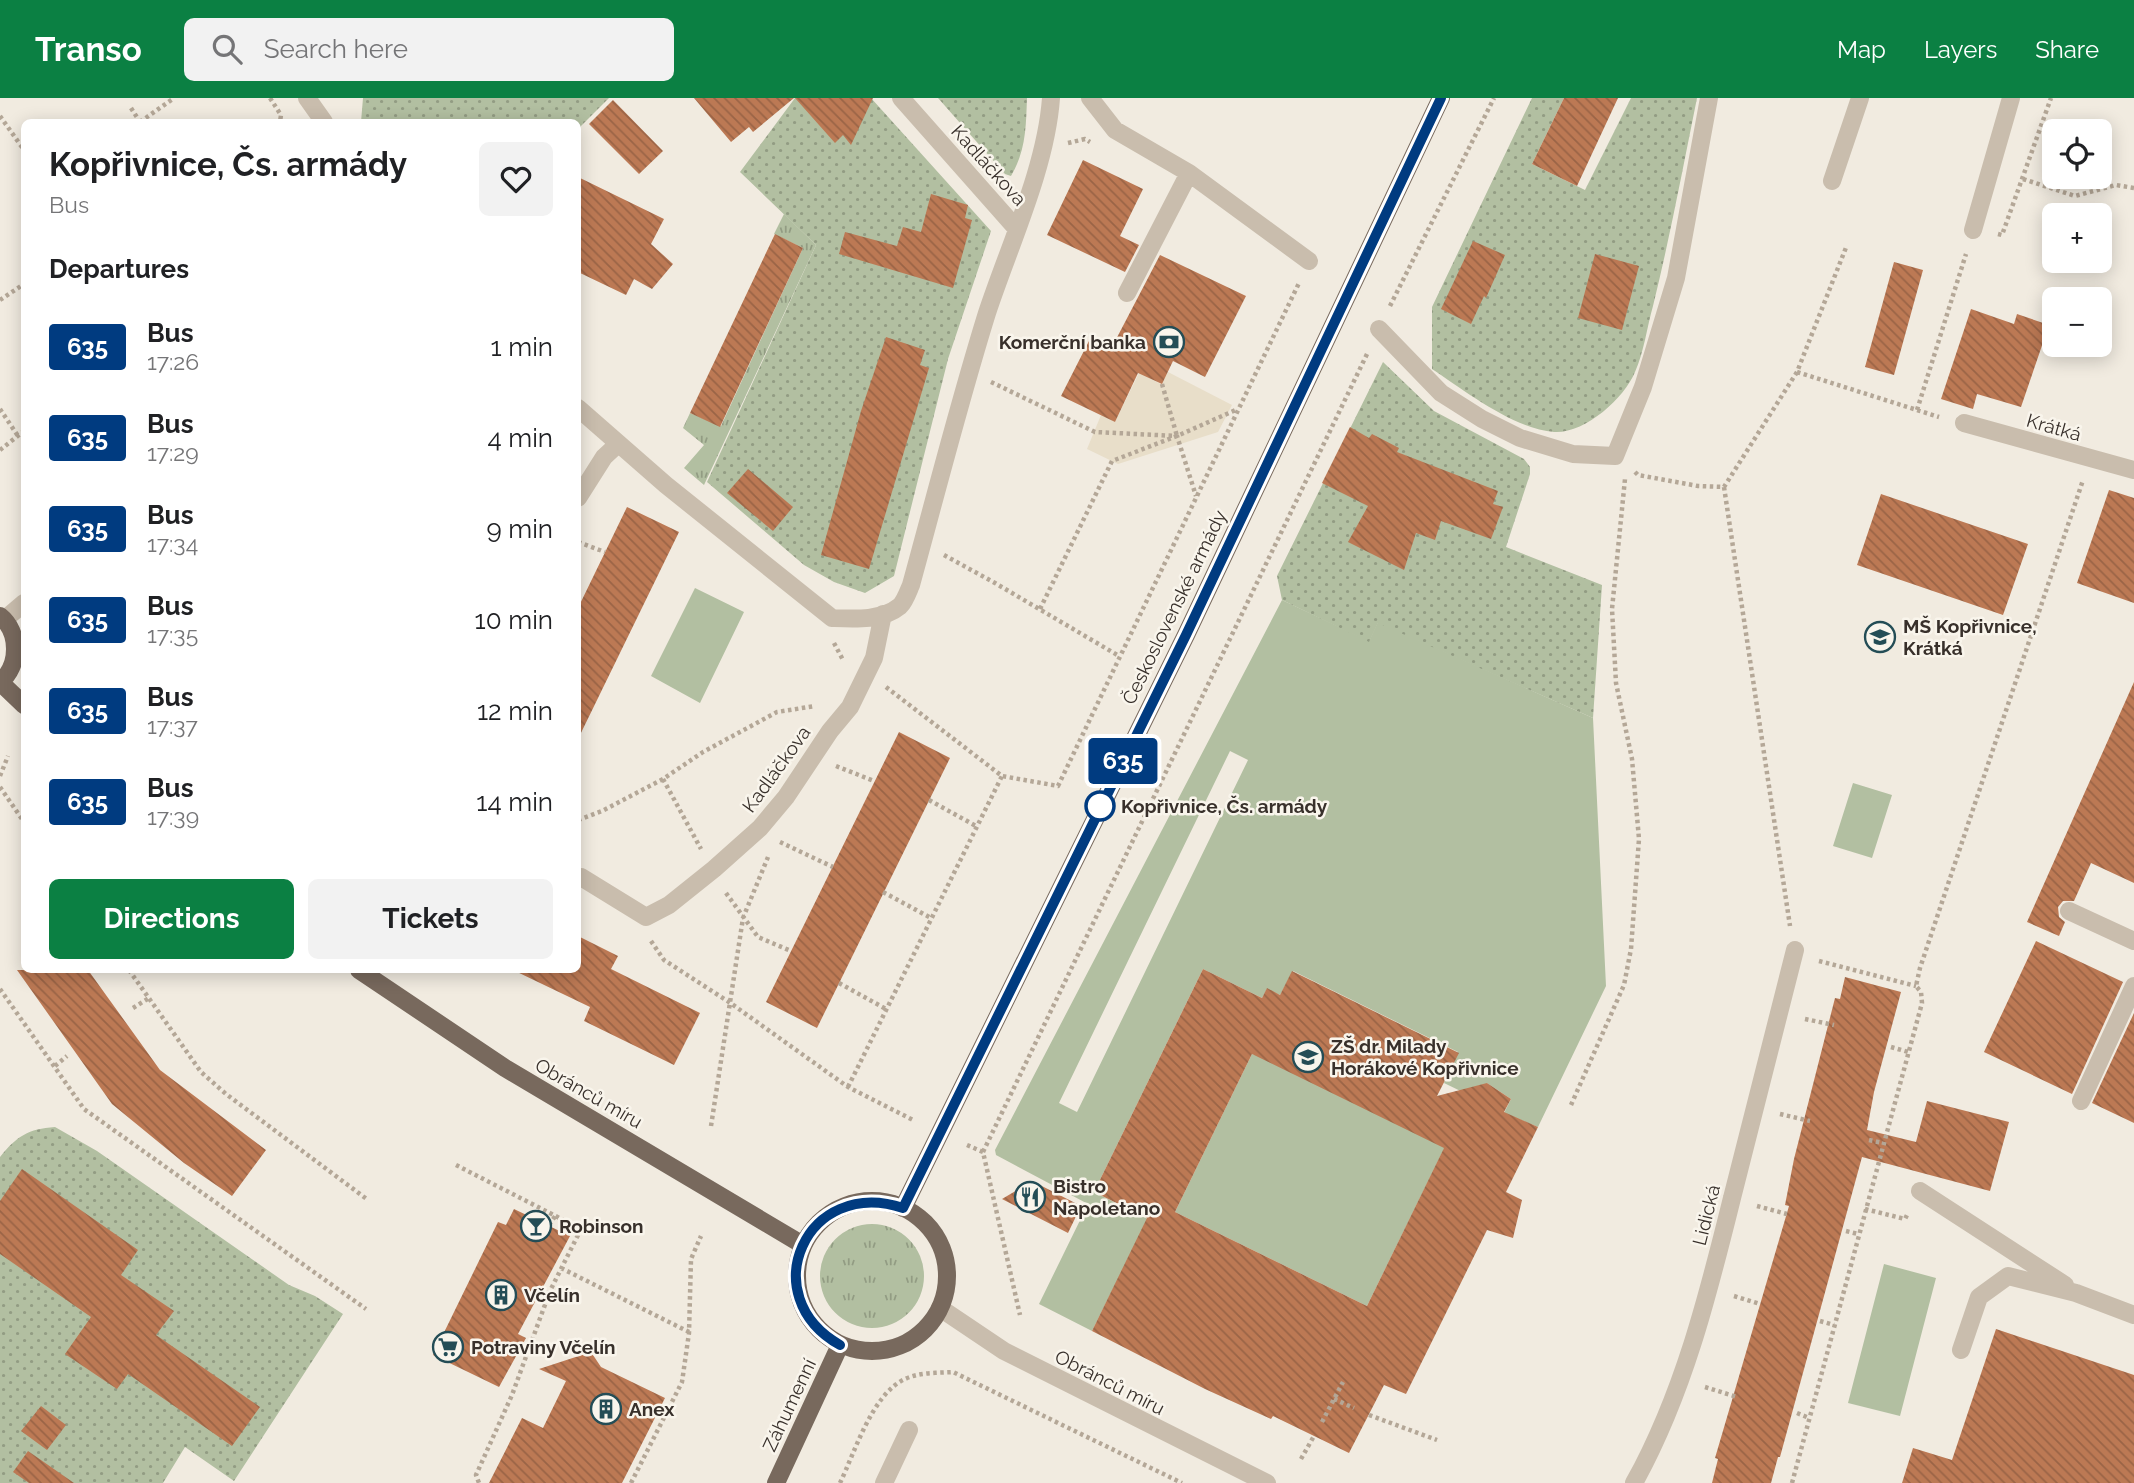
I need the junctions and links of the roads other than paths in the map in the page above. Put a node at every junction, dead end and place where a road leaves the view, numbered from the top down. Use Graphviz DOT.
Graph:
graph roads {
  1 [pos="307,98"];
  2 [pos="901,98"];
  3 [pos="1051,98"];
  4 [pos="1090,98"];
  5 [pos="1441,98"];
  6 [pos="1709,98"];
  7 [pos="1860,98"];
  8 [pos="2011,98"];
  9 [pos="320,114"];
  10 [pos="1189,173"];
  11 [pos="1832,181"];
  12 [pos="1016,228"];
  13 [pos="1973,230"];
  14 [pos="1309,261"];
  15 [pos="1127,293"];
  16 [pos="1379,329"];
  17 [pos="581,411"];
  18 [pos="1964,423"];
  19 [pos="618,444"];
  20 [pos="2134,470"];
  21 [pos="581,493"];
  22 [pos="21,605"];
  23 [pos="884,614"];
  24 [pos="2,618"];
  25 [pos="0,682"];
  26 [pos="21,702"];
  27 [pos="581,877"];
  28 [pos="2069,911"];
  29 [pos="2134,941"];
  30 [pos="1795,950"];
  31 [pos="363,973"];
  32 [pos="2134,986"];
  33 [pos="2081,1101"];
  34 [pos="1920,1191"];
  35 [pos="903,1208"];
  36 [pos="803,1245"];
  37 [pos="2076,1293"];
  38 [pos="940,1308"];
  39 [pos="2134,1315"];
  40 [pos="840,1345"];
  41 [pos="1961,1350"];
  42 [pos="909,1430"];
  43 [pos="776,1483"];
  44 [pos="884,1483"];
  45 [pos="1267,1483"];
  46 [pos="1634,1483"];
  1 -- 9 [label="street"];
  2 -- 12 [label="street, Kadláčkova"];
  3 -- 12 [label="street, Kadláčkova"];
  4 -- 10 [label="street"];
  5 -- 35 [label="main road, Československé armády"];
  6 -- 16 [label="street"];
  7 -- 11 [label="street"];
  8 -- 13 [label="street"];
  10 -- 14 [label="street"];
  10 -- 15 [label="street"];
  12 -- 23 [label="street, Kadláčkova"];
  17 -- 19 [label="street"];
  18 -- 20 [label="street, Krátká"];
  19 -- 21 [label="street"];
  19 -- 23 [label="street"];
  22 -- 24 [label="street"];
  23 -- 27 [label="street, Kadláčkova"];
  24 -- 25 [label="main road"];
  25 -- 26 [label="main road"];
  28 -- 29 [label="street"];
  30 -- 46 [label="street, Lidická"];
  31 -- 36 [label="main road, Obránců míru"];
  32 -- 33 [label="street"];
  34 -- 37 [label="street"];
  35 -- 36 [label="main road"];
  35 -- 38 [label="main road"];
  36 -- 40 [label="main road"];
  37 -- 39 [label="street"];
  37 -- 41 [label="street"];
  38 -- 40 [label="main road"];
  38 -- 45 [label="street, Obránců míru"];
  40 -- 43 [label="main road, Záhumenní"];
  42 -- 44 [label="street"];
}
